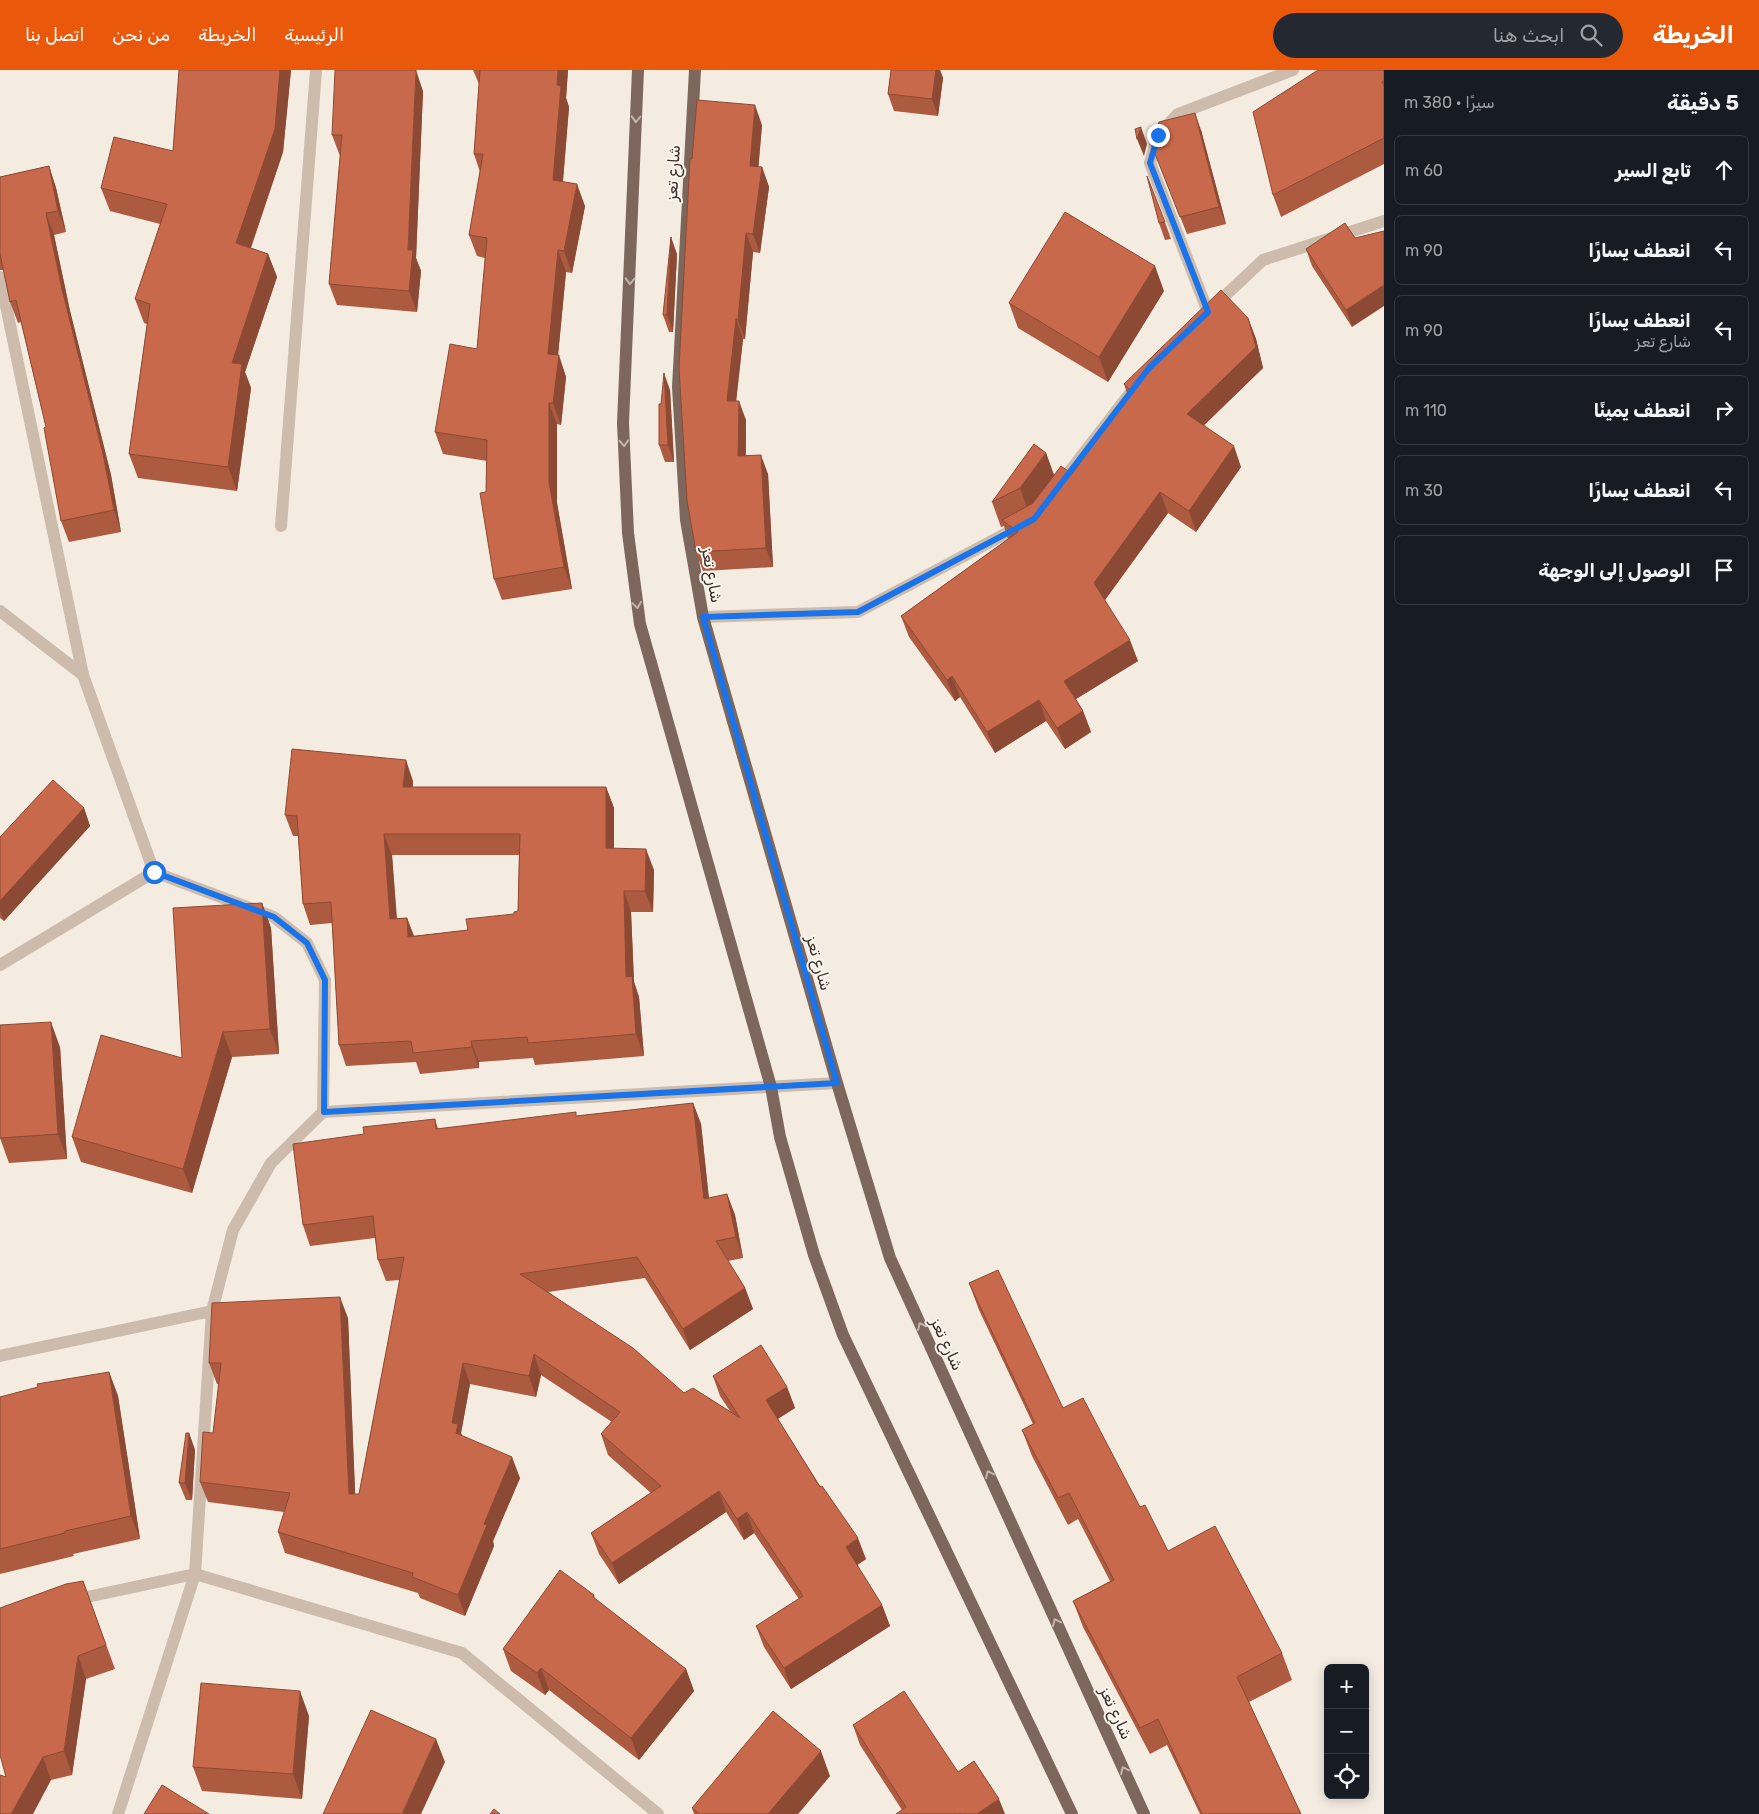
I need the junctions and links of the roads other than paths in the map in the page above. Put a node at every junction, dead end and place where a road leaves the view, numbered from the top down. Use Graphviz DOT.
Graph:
graph roads {
  1 [pos="316,70"];
  2 [pos="638,70"];
  3 [pos="695,70"];
  4 [pos="1293,70"];
  5 [pos="1384,221"];
  6 [pos="0,277"];
  7 [pos="1142,376"];
  8 [pos="1052,495"];
  9 [pos="1034,519"];
  10 [pos="281,526"];
  11 [pos="0,611"];
  12 [pos="703,617"];
  13 [pos="84,675"];
  14 [pos="154,872"];
  15 [pos="0,965"];
  16 [pos="837,1083"];
  17 [pos="771,1086"];
  18 [pos="324,1112"];
  19 [pos="212,1311"];
  20 [pos="0,1356"];
  21 [pos="195,1574"];
  22 [pos="63,1602"];
  23 [pos="118,1814"];
  24 [pos="658,1814"];
  25 [pos="1072,1814"];
  26 [pos="1144,1814"];
  1 -- 10 [label="street"];
  2 -- 17 [label="main road, one-way"];
  3 -- 12 [label="main road, شارع تعز"];
  4 -- 5 [label="street"];
  6 -- 13 [label="street"];
  7 -- 8 [label="street"];
  9 -- 12 [label="street"];
  11 -- 13 [label="street"];
  12 -- 16 [label="main road, شارع تعز"];
  13 -- 14 [label="street"];
  14 -- 15 [label="street"];
  14 -- 18 [label="street"];
  16 -- 17 [label="street"];
  26 -- 16 [label="main road, شارع تعز, one-way"];
  17 -- 18 [label="street"];
  17 -- 25 [label="main road"];
  18 -- 19 [label="street"];
  19 -- 20 [label="street"];
  19 -- 21 [label="street"];
  21 -- 22 [label="street"];
  21 -- 23 [label="street"];
  21 -- 24 [label="street"];
}
